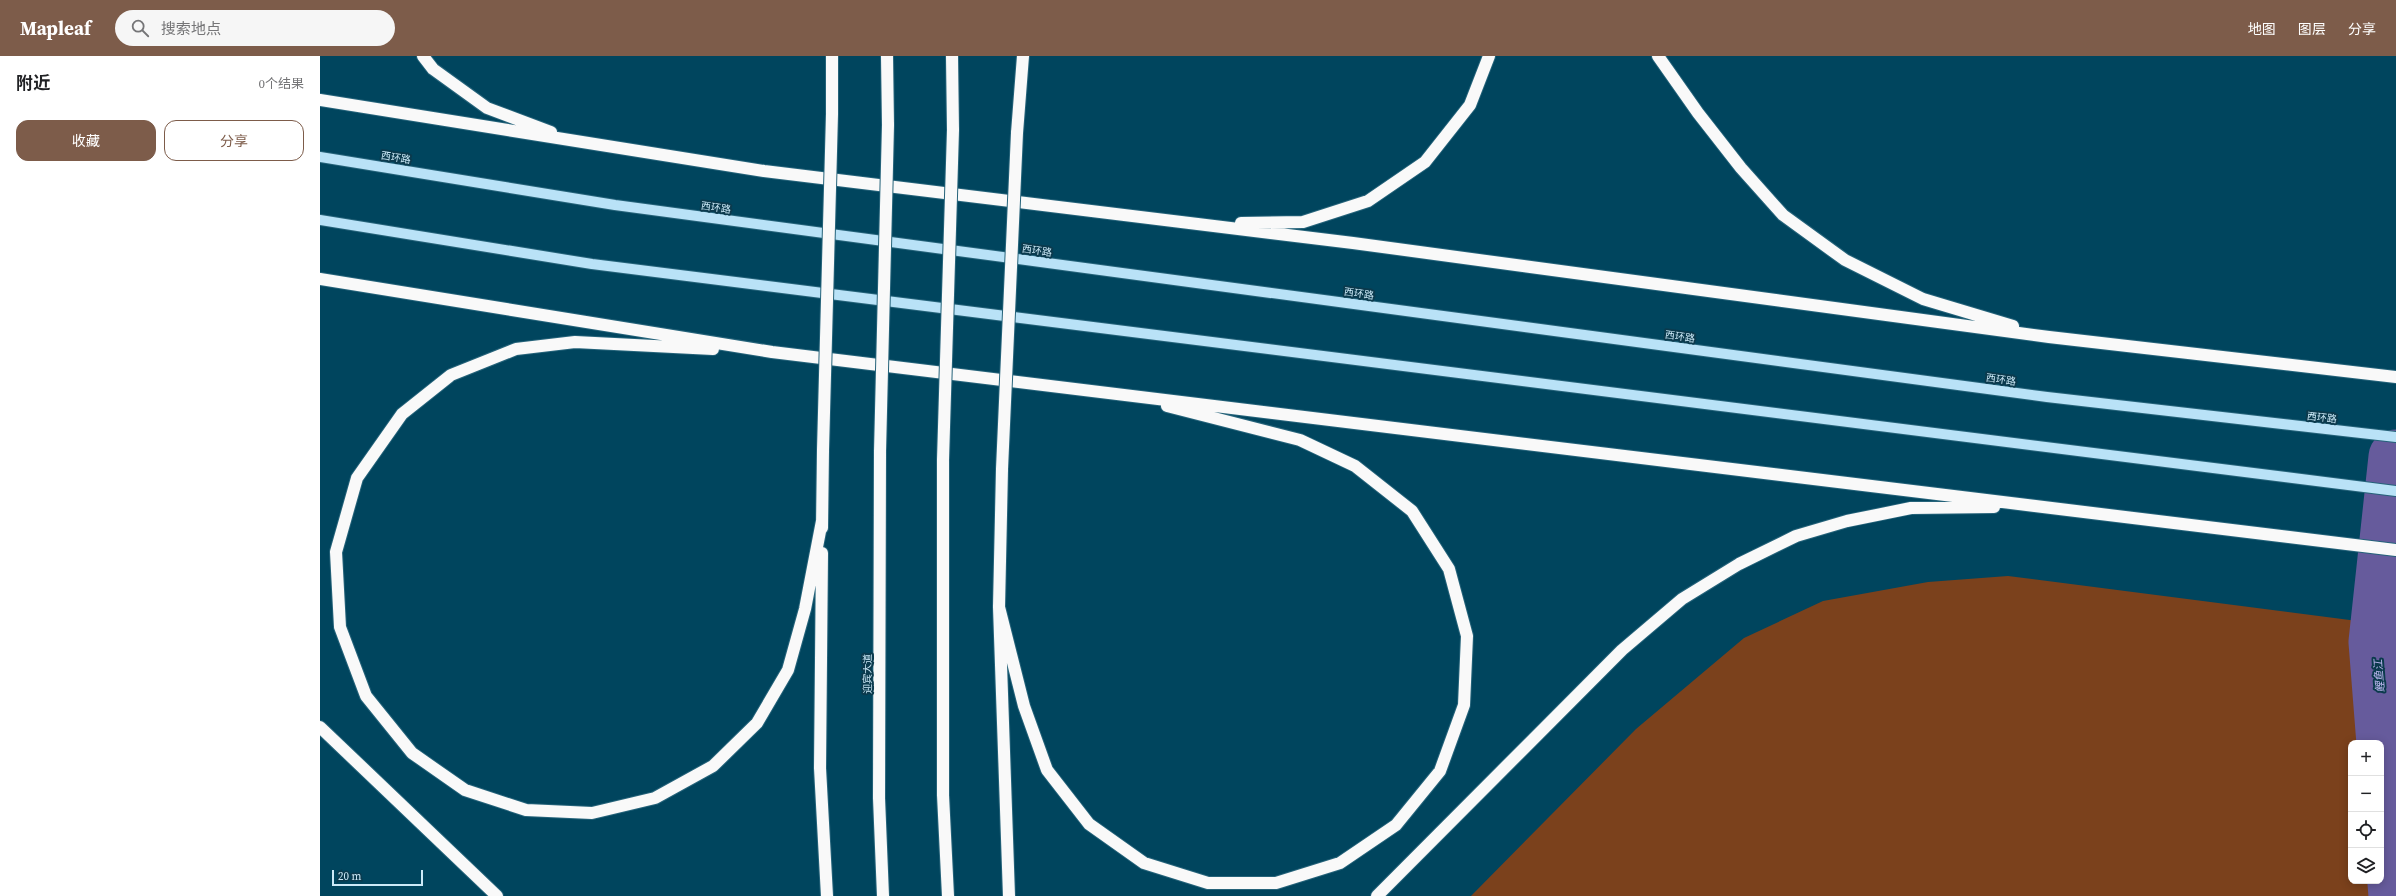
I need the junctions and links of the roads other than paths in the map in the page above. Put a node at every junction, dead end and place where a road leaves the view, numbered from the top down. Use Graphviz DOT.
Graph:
graph roads {
  1 [pos="422,56"];
  2 [pos="832,56"];
  3 [pos="888,56"];
  4 [pos="952,56"];
  5 [pos="1016,56"];
  6 [pos="1023,56"];
  7 [pos="1489,56"];
  8 [pos="1658,56"];
  9 [pos="320,100"];
  10 [pos="1017,133"];
  11 [pos="578,142"];
  12 [pos="320,157"];
  13 [pos="1161,219"];
  14 [pos="320,220"];
  15 [pos="320,279"];
  16 [pos="2049,337"];
  17 [pos="772,352"];
  18 [pos="2396,377"];
  19 [pos="1118,394"];
  20 [pos="2396,437"];
  21 [pos="2396,491"];
  22 [pos="2040,506"];
  23 [pos="822,521"];
  24 [pos="2396,550"];
  25 [pos="999,607"];
  26 [pos="320,727"];
  27 [pos="497,896"];
  28 [pos="827,896"];
  29 [pos="884,896"];
  30 [pos="948,896"];
  31 [pos="1009,896"];
  32 [pos="1377,896"];
  1 -- 11 [label="highway"];
  2 -- 23 [label="highway, bridge"];
  3 -- 29 [label="highway, 迎宾大道, bridge"];
  4 -- 30 [label="highway, bridge"];
  5 -- 10 [label="highway"];
  6 -- 10 [label="highway"];
  7 -- 13 [label="highway"];
  8 -- 16 [label="highway"];
  9 -- 11 [label="highway"];
  10 -- 25 [label="highway, bridge"];
  11 -- 13 [label="highway"];
  12 -- 20 [label="main road, 西环路"];
  13 -- 16 [label="highway"];
  14 -- 21 [label="main road"];
  15 -- 17 [label="highway"];
  16 -- 18 [label="highway"];
  17 -- 19 [label="highway"];
  17 -- 23 [label="highway"];
  19 -- 22 [label="highway"];
  19 -- 25 [label="highway"];
  22 -- 24 [label="highway"];
  22 -- 32 [label="highway"];
  23 -- 28 [label="highway"];
  25 -- 31 [label="highway"];
  26 -- 27 [label="highway"];
}
